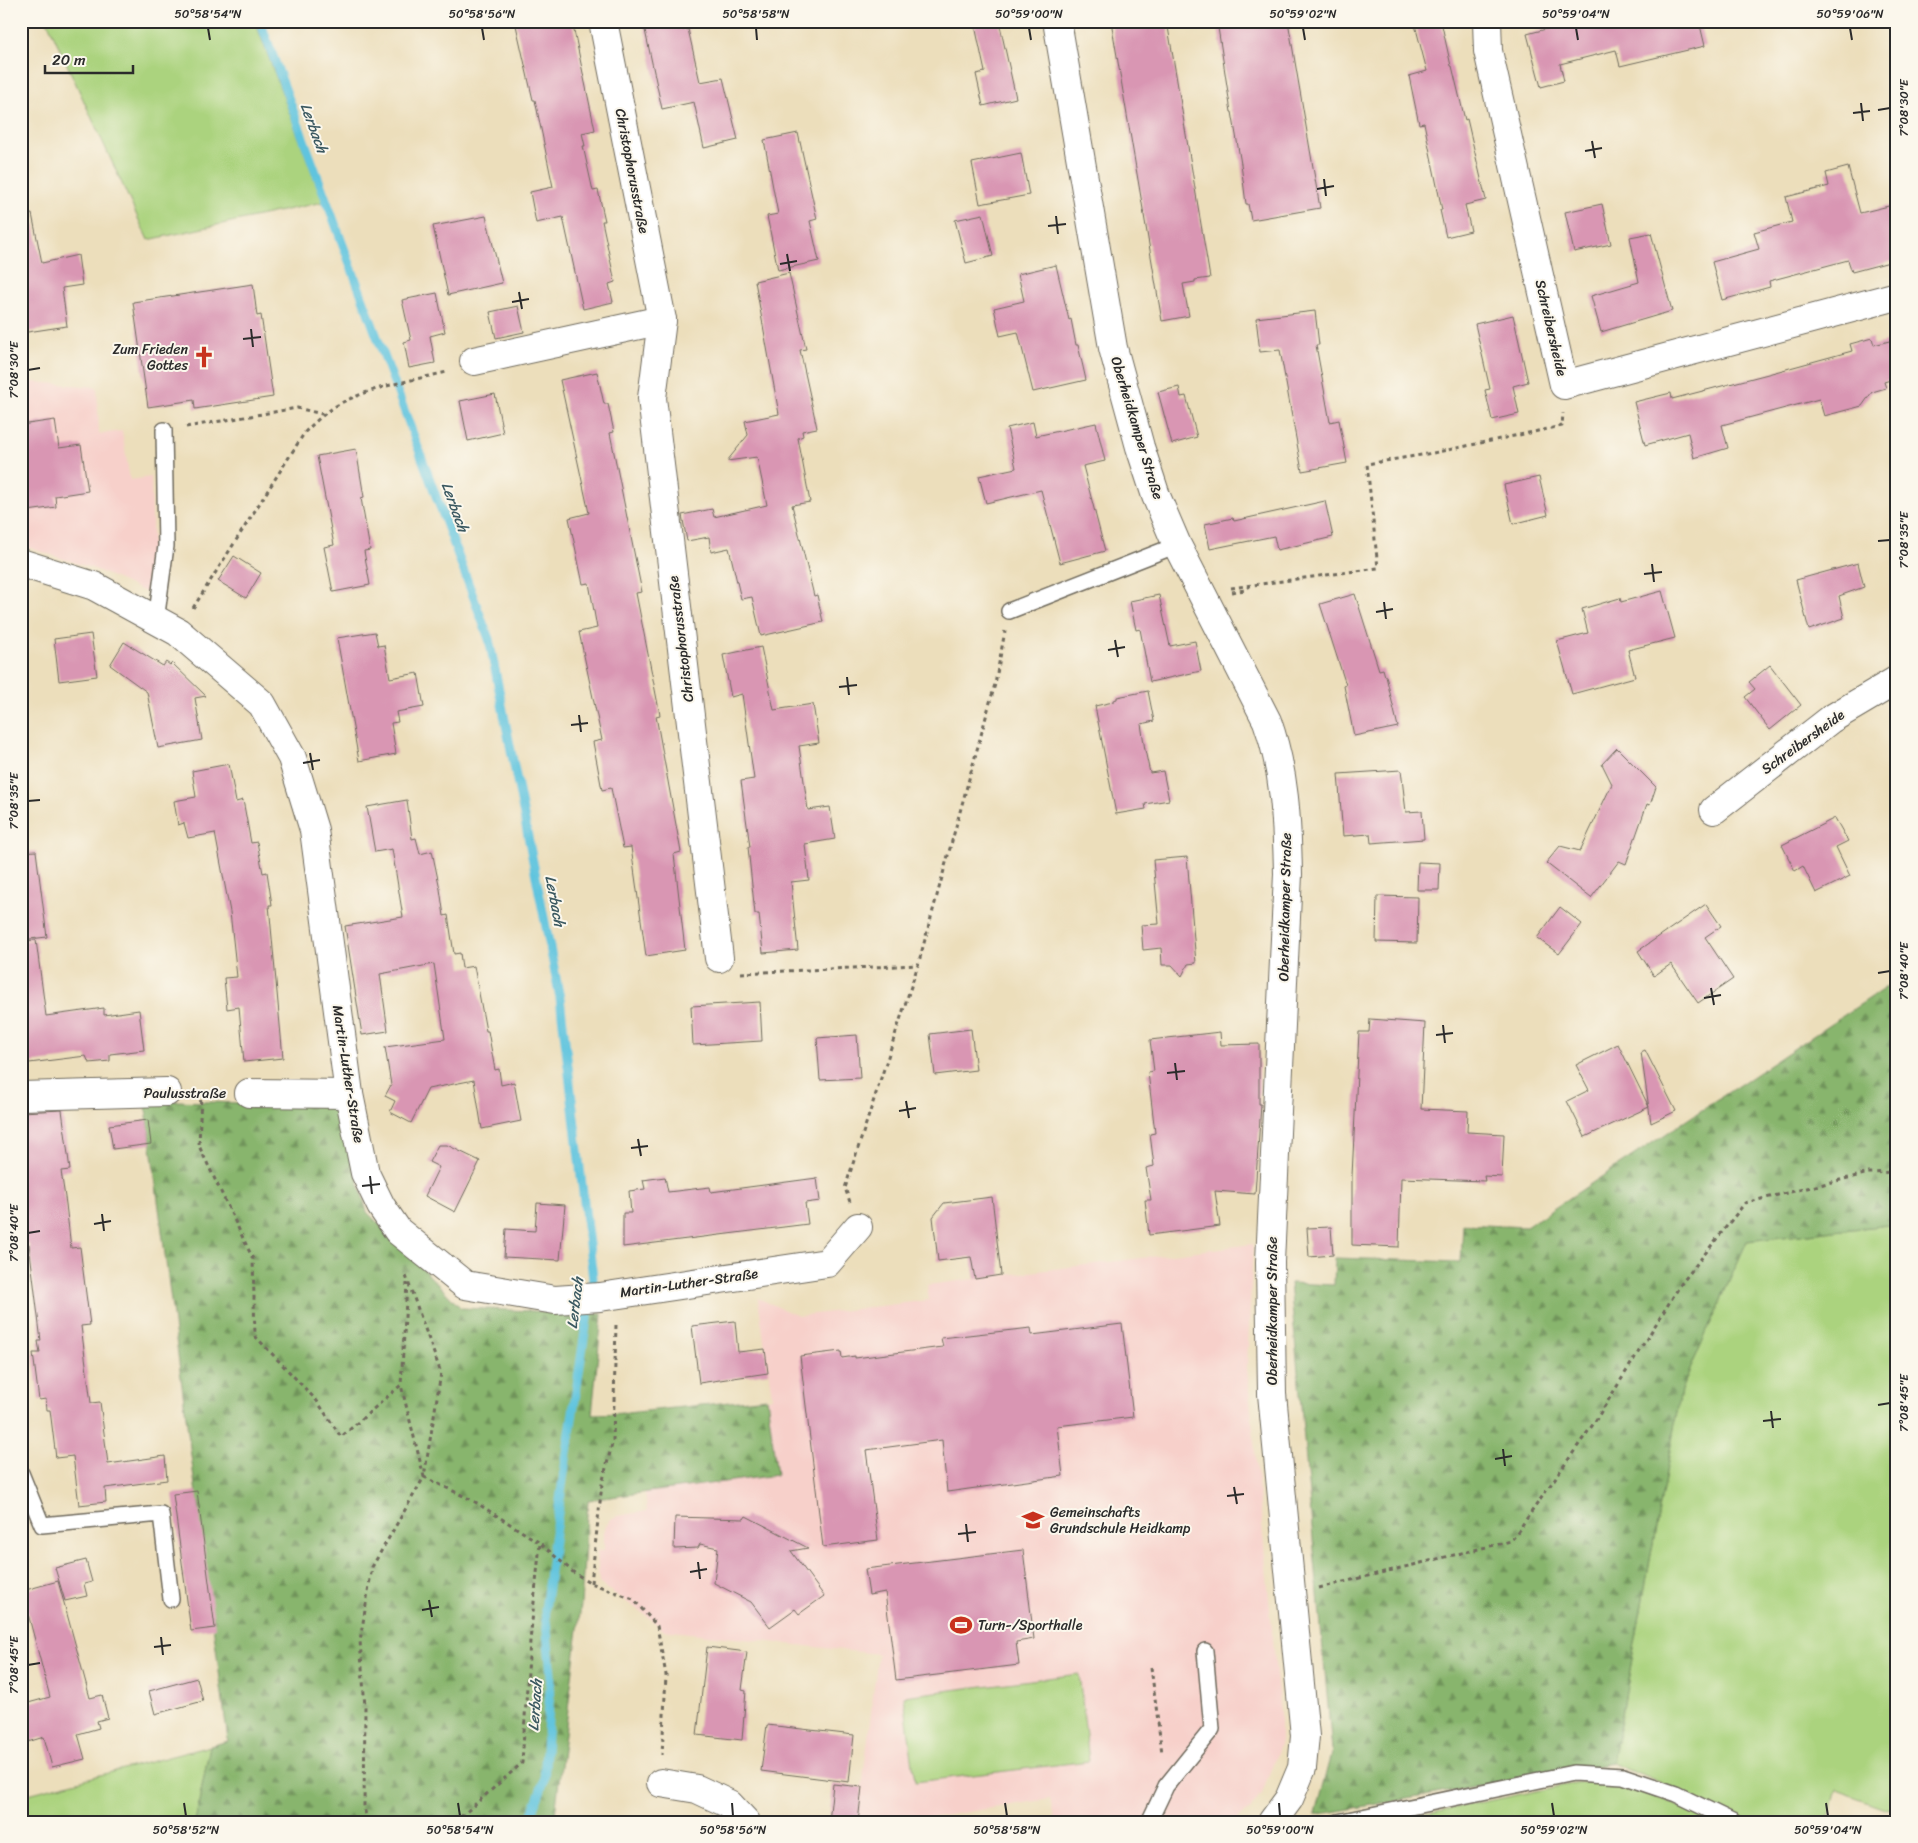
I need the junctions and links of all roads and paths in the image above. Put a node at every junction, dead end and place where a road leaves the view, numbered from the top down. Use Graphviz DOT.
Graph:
graph roads {
  1 [pos="603,21"];
  2 [pos="1057,21"];
  3 [pos="1487,21"];
  4 [pos="1897,296"];
  5 [pos="662,320"];
  6 [pos="474,361"];
  7 [pos="415,380"];
  8 [pos="1564,385"];
  9 [pos="323,414"];
  10 [pos="164,430"];
  11 [pos="1177,545"];
  12 [pos="21,563"];
  13 [pos="1252,584"];
  14 [pos="1009,611"];
  15 [pos="167,626"];
  16 [pos="1897,680"];
  17 [pos="1714,810"];
  18 [pos="719,958"];
  19 [pos="918,965"];
  20 [pos="167,1092"];
  21 [pos="200,1092"];
  22 [pos="249,1093"];
  23 [pos="350,1094"];
  24 [pos="21,1096"];
  25 [pos="1897,1172"];
  26 [pos="858,1227"];
  27 [pos="398,1231"];
  28 [pos="407,1280"];
  29 [pos="606,1295"];
  30 [pos="401,1385"];
  31 [pos="21,1473"];
  32 [pos="424,1477"];
  33 [pos="540,1543"];
  34 [pos="591,1584"];
  35 [pos="1292,1595"];
  36 [pos="171,1599"];
  37 [pos="1204,1652"];
  38 [pos="1151,1667"];
  39 [pos="661,1783"];
  40 [pos="1166,1786"];
  41 [pos="367,1822"];
  42 [pos="455,1822"];
  43 [pos="746,1822"];
  44 [pos="1149,1822"];
  45 [pos="1272,1822"];
  46 [pos="1338,1822"];
  47 [pos="1734,1822"];
  1 -- 5 [label="street, Christophorusstraße"];
  2 -- 11 [label="street, Oberheidkamper Straße"];
  3 -- 8 [label="street, Schreibersheide"];
  4 -- 8 [label="street, Schreibersheide"];
  5 -- 6 [label="street"];
  5 -- 18 [label="street, Christophorusstraße"];
  7 -- 9 [label="path"];
  8 -- 13 [label="path"];
  9 -- 10 [label="path"];
  9 -- 15 [label="path"];
  10 -- 15 [label="lane"];
  11 -- 14 [label="lane"];
  11 -- 35 [label="street, Oberheidkamper Straße"];
  12 -- 15 [label="street, Martin-Luther-Straße"];
  14 -- 19 [label="path"];
  15 -- 23 [label="street, Martin-Luther-Straße"];
  16 -- 17 [label="street, Schreibersheide"];
  18 -- 19 [label="path"];
  19 -- 26 [label="path"];
  20 -- 21 [label="path, Paulusstraße"];
  20 -- 24 [label="street, Paulusstraße"];
  21 -- 22 [label="path, Paulusstraße"];
  21 -- 30 [label="path"];
  22 -- 23 [label="street"];
  23 -- 27 [label="street, Martin-Luther-Straße"];
  25 -- 35 [label="path"];
  26 -- 29 [label="street, Martin-Luther-Straße"];
  27 -- 28 [label="path"];
  27 -- 29 [label="street, Martin-Luther-Straße"];
  28 -- 30 [label="path"];
  28 -- 32 [label="path"];
  29 -- 34 [label="path"];
  30 -- 32 [label="path"];
  31 -- 36 [label="lane"];
  32 -- 33 [label="path"];
  32 -- 41 [label="path"];
  33 -- 34 [label="path"];
  33 -- 42 [label="path"];
  34 -- 39 [label="path"];
  35 -- 45 [label="street, Oberheidkamper Straße"];
  37 -- 40 [label="lane"];
  38 -- 40 [label="path"];
  39 -- 43 [label="street"];
  40 -- 44 [label="lane"];
  46 -- 47 [label="lane"];
}
